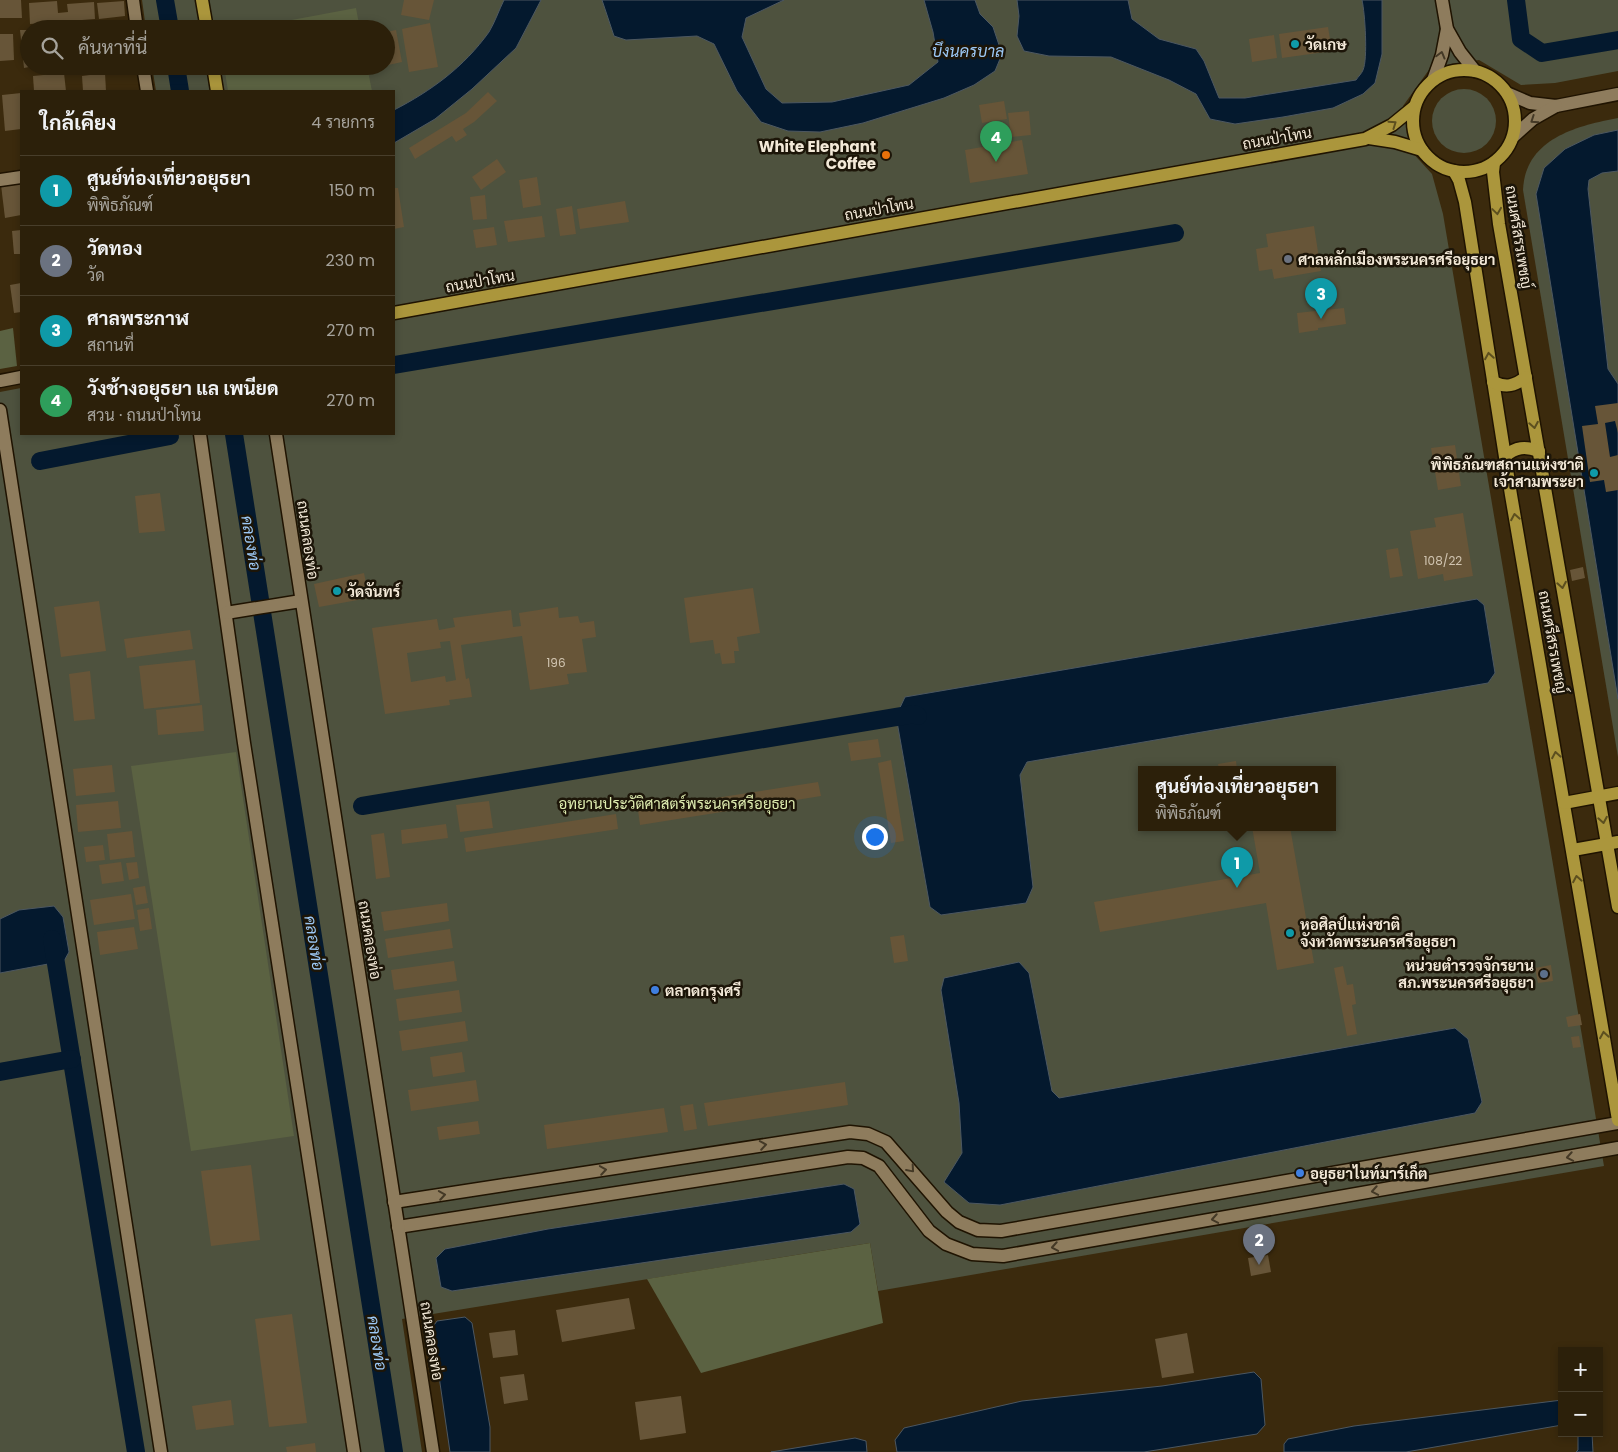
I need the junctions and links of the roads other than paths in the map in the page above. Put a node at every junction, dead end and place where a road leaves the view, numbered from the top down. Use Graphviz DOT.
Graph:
graph roads {
  1 [pos="133,0"];
  2 [pos="202,0"];
  3 [pos="1442,0"];
  4 [pos="136,20"];
  5 [pos="205,20"];
  6 [pos="1447,29"];
  7 [pos="1475,70"];
  8 [pos="144,75"];
  9 [pos="214,75"];
  10 [pos="1433,80"];
  11 [pos="147,90"];
  12 [pos="217,90"];
  13 [pos="1509,94"];
  14 [pos="1618,94"];
  15 [pos="1556,106"];
  16 [pos="1414,107"];
  17 [pos="1514,136"];
  18 [pos="1369,138"];
  19 [pos="1422,150"];
  20 [pos="1494,163"];
  21 [pos="1454,171"];
  22 [pos="20,177"];
  23 [pos="0,180"];
  24 [pos="395,313"];
  25 [pos="1526,376"];
  26 [pos="20,378"];
  27 [pos="0,381"];
  28 [pos="1493,382"];
  29 [pos="0,410"];
  30 [pos="200,435"];
  31 [pos="276,435"];
  32 [pos="1539,451"];
  33 [pos="1505,456"];
  34 [pos="295,602"];
  35 [pos="230,613"];
  36 [pos="1618,793"];
  37 [pos="1599,796"];
  38 [pos="1564,803"];
  39 [pos="1613,843"];
  40 [pos="1572,850"];
  41 [pos="1618,907"];
  42 [pos="1618,1122"];
  43 [pos="1618,1148"];
  44 [pos="394,1202"];
  45 [pos="398,1227"];
  46 [pos="161,1452"];
  47 [pos="354,1452"];
  48 [pos="433,1452"];
  1 -- 4 [label="street"];
  2 -- 5 [label="main road"];
  3 -- 6 [label="street"];
  6 -- 7 [label="street"];
  10 -- 6 [label="street, one-way"];
  7 -- 10 [label="main road"];
  7 -- 13 [label="main road"];
  8 -- 11 [label="street"];
  9 -- 12 [label="main road"];
  10 -- 16 [label="main road"];
  13 -- 15 [label="street"];
  13 -- 17 [label="main road"];
  14 -- 15 [label="street"];
  15 -- 17 [label="street, one-way"];
  18 -- 16 [label="main road, ถนนป่าโทน, one-way"];
  16 -- 19 [label="main road"];
  17 -- 20 [label="main road"];
  18 -- 19 [label="main road, ถนนป่าโทน"];
  18 -- 24 [label="main road, ถนนป่าโทน"];
  19 -- 21 [label="main road"];
  20 -- 21 [label="main road"];
  20 -- 25 [label="main road, ถนนศรีสรรเพชญ์, one-way"];
  28 -- 21 [label="main road, ถนนศรีสรรเพชญ์, one-way"];
  22 -- 23 [label="street"];
  25 -- 28 [label="main road"];
  25 -- 32 [label="main road, ถนนศรีสรรเพชญ์, one-way"];
  26 -- 27 [label="street"];
  28 -- 33 [label="main road, ถนนศรีสรรเพชญ์"];
  29 -- 46 [label="street"];
  30 -- 35 [label="street"];
  31 -- 34 [label="street, ถนนคลองท่อ"];
  32 -- 33 [label="main road"];
  32 -- 37 [label="main road, ถนนศรีสรรเพชญ์, one-way"];
  38 -- 33 [label="main road, ถนนศรีสรรเพชญ์, one-way"];
  34 -- 35 [label="street"];
  34 -- 44 [label="street, ถนนคลองท่อ"];
  35 -- 47 [label="street"];
  36 -- 37 [label="main road"];
  37 -- 38 [label="main road"];
  37 -- 39 [label="main road, ถนนศรีสรรเพชญ์, one-way"];
  38 -- 40 [label="main road, ถนนศรีสรรเพชญ์"];
  39 -- 40 [label="main road"];
  39 -- 41 [label="main road, ถนนศรีสรรเพชญ์"];
  42 -- 40 [label="main road, ถนนศรีสรรเพชญ์, one-way"];
  44 -- 42 [label="street, one-way"];
  43 -- 45 [label="street, one-way"];
  44 -- 45 [label="street, ถนนคลองท่อ"];
  45 -- 48 [label="street, ถนนคลองท่อ"];
}
